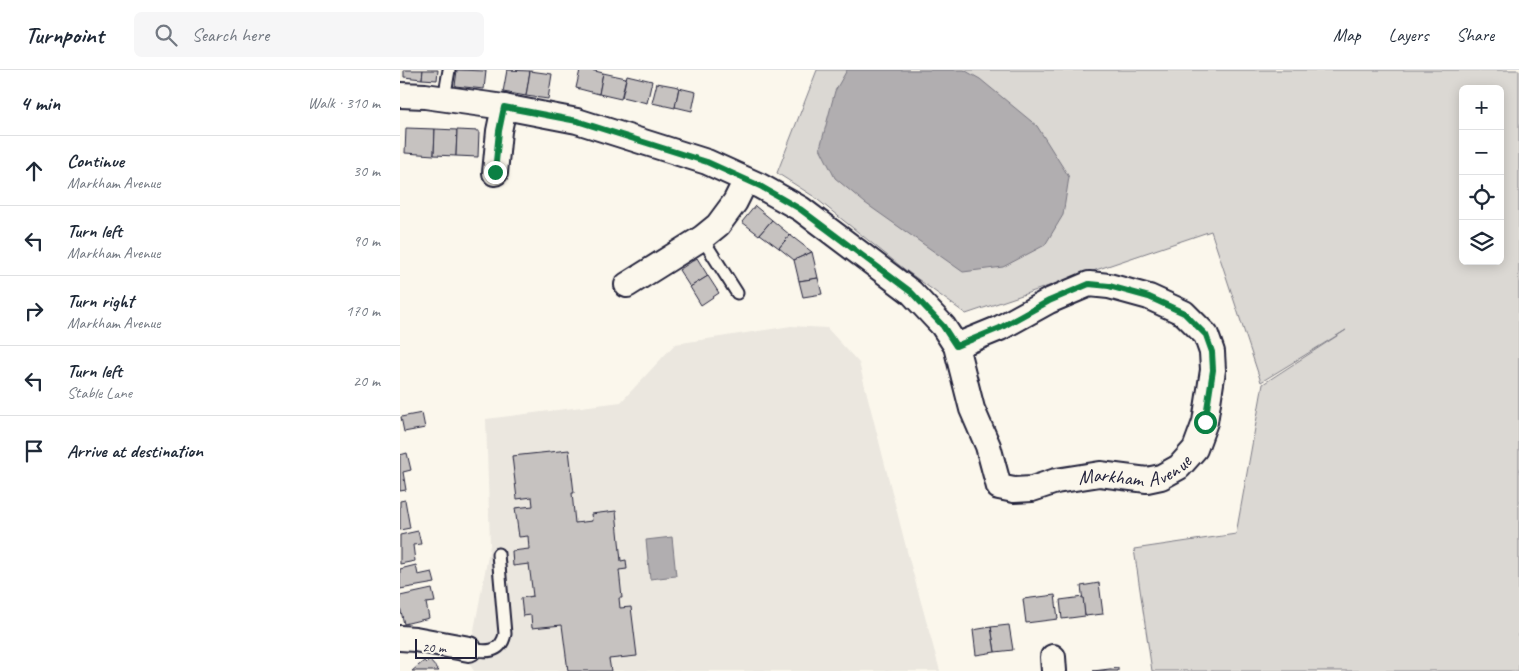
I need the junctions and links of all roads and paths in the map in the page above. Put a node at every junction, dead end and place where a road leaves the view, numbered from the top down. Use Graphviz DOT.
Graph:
graph roads {
  1 [pos="449,70"];
  2 [pos="400,95"];
  3 [pos="444,99"];
  4 [pos="504,107"];
  5 [pos="495,172"];
  6 [pos="746,180"];
  7 [pos="702,238"];
  8 [pos="627,285"];
  9 [pos="737,293"];
  10 [pos="956,346"];
  11 [pos="498,554"];
  12 [pos="400,638"];
  13 [pos="469,650"];
  1 -- 3 [label="lane"];
  2 -- 3 [label="street, Markham Avenue"];
  3 -- 4 [label="street, Markham Avenue"];
  4 -- 5 [label="street"];
  4 -- 6 [label="street, Markham Avenue"];
  6 -- 7 [label="street"];
  6 -- 10 [label="street, Markham Avenue"];
  7 -- 8 [label="street"];
  7 -- 9 [label="lane"];
  10 -- 10 [label="street, Markham Avenue"];
  11 -- 13 [label="lane"];
  12 -- 13 [label="street"];
}
